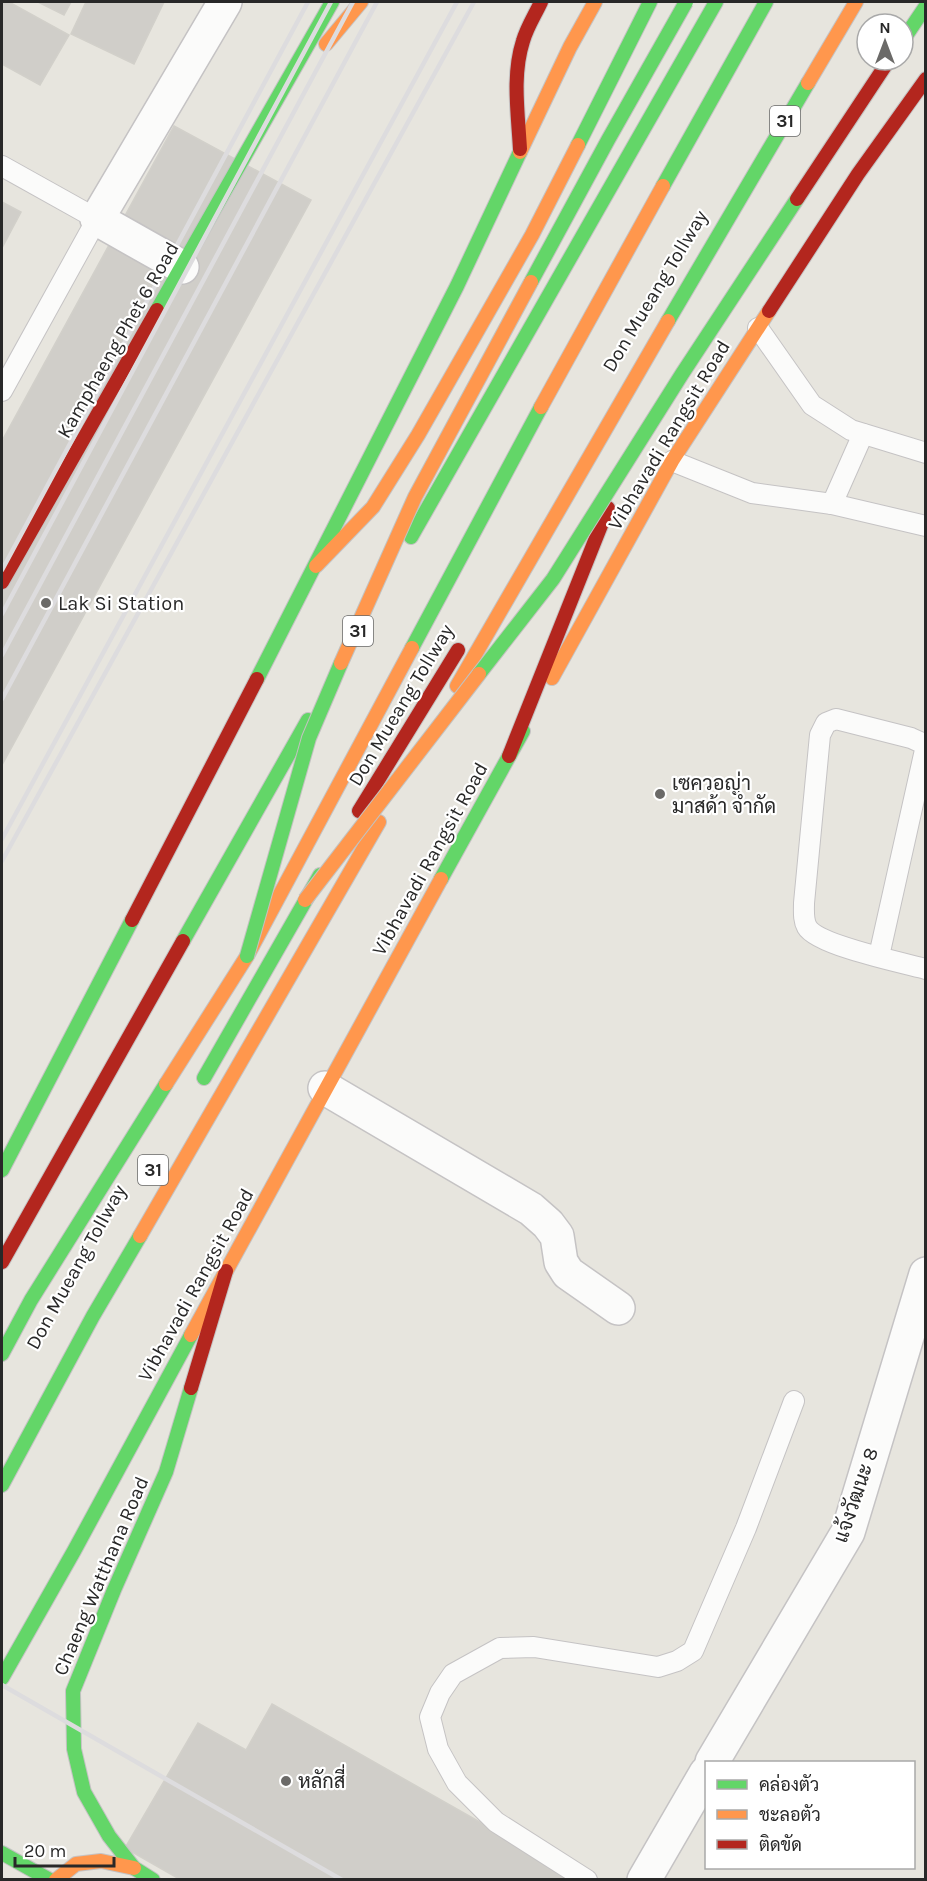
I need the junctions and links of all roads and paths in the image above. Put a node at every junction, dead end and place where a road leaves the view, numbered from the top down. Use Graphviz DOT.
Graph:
graph roads {
  1 [pos="225,2"];
  2 [pos="332,2"];
  3 [pos="361,2"];
  4 [pos="541,2"];
  5 [pos="595,2"];
  6 [pos="650,2"];
  7 [pos="686,2"];
  8 [pos="716,2"];
  9 [pos="766,2"];
  10 [pos="856,2"];
  11 [pos="926,6"];
  12 [pos="915,22"];
  13 [pos="882,72"];
  14 [pos="926,79"];
  15 [pos="267,116"];
  16 [pos="521,154"];
  17 [pos="2,166"];
  18 [pos="97,219"];
  19 [pos="714,241"];
  20 [pos="182,267"];
  21 [pos="561,272"];
  22 [pos="758,328"];
  23 [pos="679,329"];
  24 [pos="2,391"];
  25 [pos="653,394"];
  26 [pos="863,434"];
  27 [pos="418,435"];
  28 [pos="926,453"];
  29 [pos="672,461"];
  30 [pos="832,504"];
  31 [pos="926,526"];
  32 [pos="530,532"];
  33 [pos="316,566"];
  34 [pos="2,582"];
  35 [pos="467,634"];
  36 [pos="509,756"];
  37 [pos="305,900"];
  38 [pos="247,956"];
  39 [pos="879,956"];
  40 [pos="926,969"];
  41 [pos="199,1087"];
  42 [pos="325,1088"];
  43 [pos="2,1170"];
  44 [pos="2,1262"];
  45 [pos="226,1271"];
  46 [pos="926,1274"];
  47 [pos="618,1308"];
  48 [pos="2,1354"];
  49 [pos="794,1401"];
  50 [pos="2,1485"];
  51 [pos="2,1678"];
  52 [pos="713,1761"];
  53 [pos="705,1775"];
  54 [pos="2,1853"];
  55 [pos="134,1868"];
  56 [pos="50,1880"];
  57 [pos="56,1880"];
  58 [pos="153,1880"];
  59 [pos="587,1880"];
  60 [pos="644,1880"];
  1 -- 18 [label="street"];
  2 -- 15 [label="main road, Kamphaeng Phet 6 Road"];
  3 -- 15 [label="main road, Kamphaeng Phet 6 Road"];
  4 -- 16 [label="main road"];
  5 -- 16 [label="main road"];
  6 -- 27 [label="main road"];
  7 -- 38 [label="main road, bridge"];
  8 -- 21 [label="main road, 31"];
  9 -- 38 [label="main road, Don Mueang Tollway / 31, bridge"];
  10 -- 19 [label="main road, 31"];
  10 -- 32 [label="main road, Don Mueang Tollway / 31"];
  11 -- 12 [label="main road"];
  13 -- 37 [label="main road, bridge"];
  14 -- 22 [label="main road, Vibhavadi Rangsit Road"];
  15 -- 20 [label="main road, Kamphaeng Phet 6 Road"];
  16 -- 33 [label="main road"];
  17 -- 18 [label="lane"];
  18 -- 20 [label="street"];
  18 -- 24 [label="lane"];
  19 -- 23 [label="main road"];
  19 -- 50 [label="main road, 31"];
  20 -- 34 [label="main road, Kamphaeng Phet 6 Road"];
  21 -- 27 [label="main road"];
  21 -- 44 [label="main road, 31"];
  22 -- 26 [label="lane"];
  22 -- 29 [label="main road, Vibhavadi Rangsit Road"];
  25 -- 36 [label="main road"];
  26 -- 28 [label="lane"];
  26 -- 30 [label="lane"];
  27 -- 33 [label="main road"];
  29 -- 30 [label="lane"];
  29 -- 36 [label="main road, Vibhavadi Rangsit Road"];
  30 -- 31 [label="lane"];
  33 -- 43 [label="main road"];
  35 -- 37 [label="main road, Don Mueang Tollway, bridge"];
  36 -- 42 [label="main road, Vibhavadi Rangsit Road"];
  37 -- 41 [label="main road, Don Mueang Tollway"];
  38 -- 48 [label="main road, Don Mueang Tollway / 31"];
  39 -- 39 [label="lane"];
  39 -- 40 [label="lane"];
  42 -- 45 [label="main road, Vibhavadi Rangsit Road"];
  42 -- 47 [label="street"];
  45 -- 51 [label="main road, Vibhavadi Rangsit Road"];
  45 -- 55 [label="main road, Chaeng Watthana Road"];
  46 -- 52 [label="street, แจ้งวัฒนะ 8"];
  49 -- 59 [label="lane"];
  53 -- 60 [label="street"];
  54 -- 56 [label="main road"];
  55 -- 57 [label="main road"];
  55 -- 58 [label="main road, Chaeng Watthana Road"];
}
